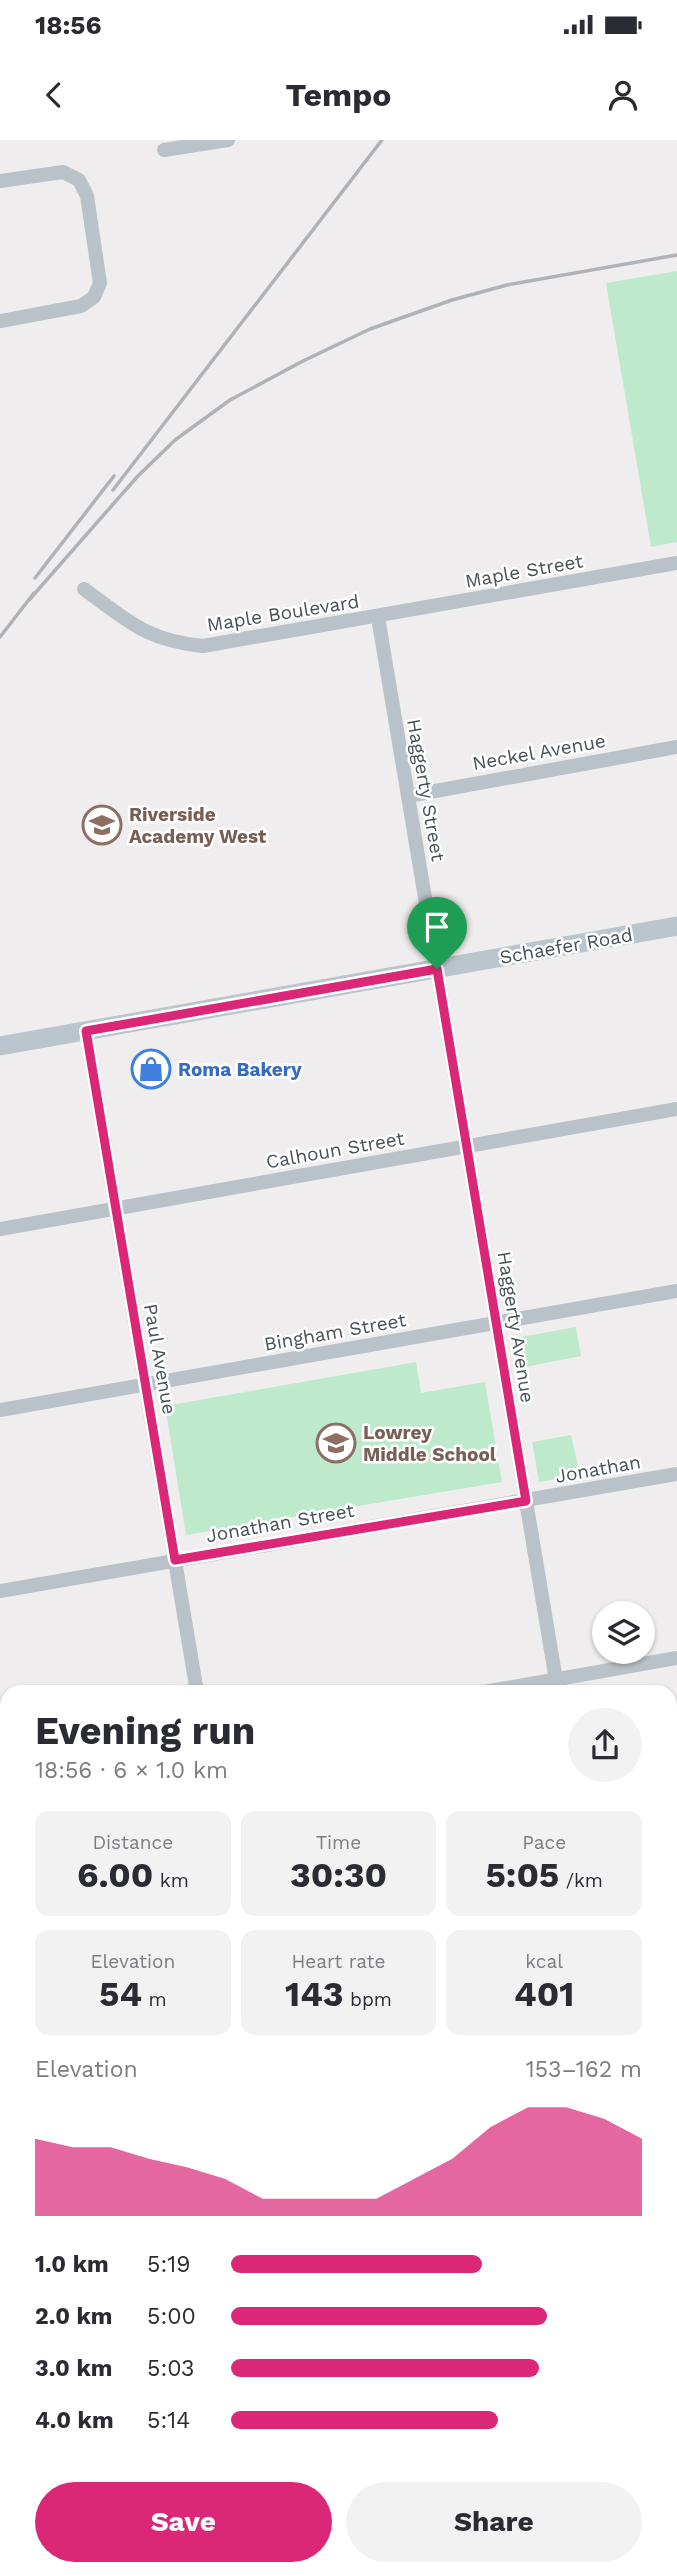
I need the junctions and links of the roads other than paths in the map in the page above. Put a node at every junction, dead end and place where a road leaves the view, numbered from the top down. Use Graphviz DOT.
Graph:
graph roads {
  1 [pos="228,140"];
  2 [pos="164,150"];
  3 [pos="0,181"];
  4 [pos="0,321"];
  5 [pos="677,564"];
  6 [pos="84,589"];
  7 [pos="378,617"];
  8 [pos="677,747"];
  9 [pos="408,796"];
  10 [pos="677,926"];
  11 [pos="437,969"];
  12 [pos="86,1031"];
  13 [pos="0,1046"];
  14 [pos="677,1109"];
  15 [pos="466,1146"];
  16 [pos="116,1209"];
  17 [pos="0,1229"];
  18 [pos="677,1290"];
  19 [pos="496,1323"];
  20 [pos="145,1385"];
  21 [pos="0,1410"];
  22 [pos="677,1474"];
  23 [pos="526,1501"];
  24 [pos="175,1560"];
  25 [pos="0,1591"];
  26 [pos="677,1658"];
  27 [pos="196,1685"];
  28 [pos="557,1685"];
  29 [pos="561,1685"];
  1 -- 2 [label="street"];
  3 -- 4 [label="street"];
  5 -- 7 [label="street, Maple Street"];
  6 -- 7 [label="street, Maple Boulevard"];
  7 -- 9 [label="street, Haggerty Street"];
  8 -- 9 [label="street, Neckel Avenue"];
  9 -- 11 [label="street, Haggerty Street"];
  10 -- 11 [label="main road, Schaefer Road"];
  11 -- 12 [label="main road, Schaefer Road"];
  11 -- 15 [label="street, Haggerty Avenue"];
  12 -- 13 [label="main road, Schaefer Road"];
  12 -- 16 [label="street, Paul Avenue"];
  14 -- 15 [label="street, Calhoun Street"];
  15 -- 16 [label="street, Calhoun Street"];
  15 -- 19 [label="street, Haggerty Avenue"];
  16 -- 17 [label="street, Calhoun Street"];
  16 -- 20 [label="street, Paul Avenue"];
  18 -- 19 [label="street, Bingham Street"];
  19 -- 20 [label="street, Bingham Street"];
  19 -- 23 [label="street, Haggerty Avenue"];
  20 -- 21 [label="street, Bingham Street"];
  20 -- 24 [label="street, Paul Avenue"];
  22 -- 23 [label="street, Jonathan"];
  23 -- 24 [label="street, Jonathan Street"];
  23 -- 28 [label="street, Haggerty Avenue"];
  24 -- 25 [label="street, Jonathan Street"];
  24 -- 27 [label="street, Paul Avenue"];
  26 -- 29 [label="street"];
}
